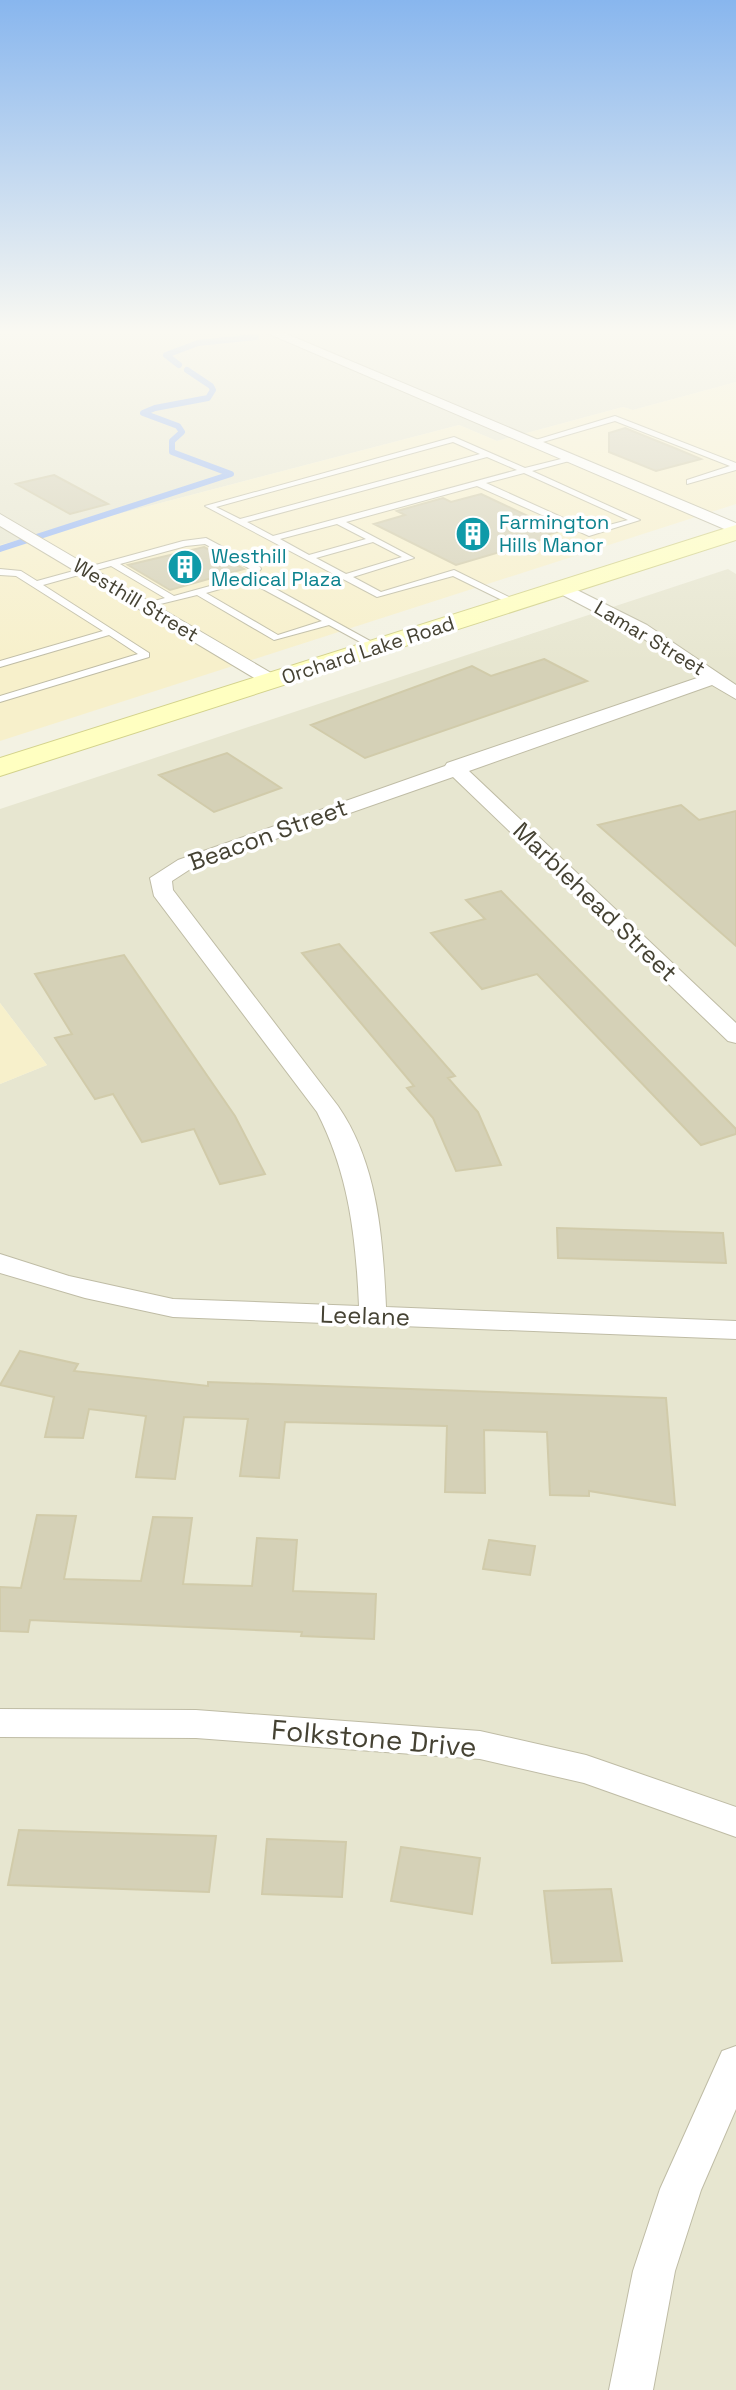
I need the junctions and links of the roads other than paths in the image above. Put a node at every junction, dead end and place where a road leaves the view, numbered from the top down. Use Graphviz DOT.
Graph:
graph roads {
  1 [pos="445,442"];
  2 [pos="460,442"];
  3 [pos="533,442"];
  4 [pos="673,442"];
  5 [pos="488,454"];
  6 [pos="570,458"];
  7 [pos="736,467"];
  8 [pos="525,470"];
  9 [pos="690,482"];
  10 [pos="478,483"];
  11 [pos="0,519"];
  12 [pos="338,521"];
  13 [pos="238,522"];
  14 [pos="736,530"];
  15 [pos="272,539"];
  16 [pos="374,539"];
  17 [pos="308,558"];
  18 [pos="112,563"];
  19 [pos="87,571"];
  20 [pos="0,572"];
  21 [pos="344,577"];
  22 [pos="249,578"];
  23 [pos="36,584"];
  24 [pos="561,587"];
  25 [pos="198,592"];
  26 [pos="173,599"];
  27 [pos="514,603"];
  28 [pos="147,606"];
  29 [pos="327,623"];
  30 [pos="111,632"];
  31 [pos="376,647"];
  32 [pos="0,664"];
  33 [pos="715,678"];
  34 [pos="272,681"];
  35 [pos="736,693"];
  36 [pos="0,699"];
  37 [pos="0,767"];
  38 [pos="454,767"];
  39 [pos="736,1036"];
  40 [pos="0,1263"];
  41 [pos="373,1316"];
  42 [pos="736,1330"];
  43 [pos="0,1723"];
  44 [pos="736,1822"];
  45 [pos="736,2064"];
  46 [pos="631,2390"];
  1 -- 13 [label="lane"];
  2 -- 5 [label="lane"];
  3 -- 6 [label="street"];
  4 -- 7 [label="lane"];
  5 -- 8 [label="lane"];
  5 -- 13 [label="lane"];
  6 -- 8 [label="lane"];
  6 -- 14 [label="street"];
  7 -- 9 [label="lane"];
  8 -- 10 [label="lane"];
  8 -- 10 [label="lane"];
  10 -- 12 [label="lane"];
  11 -- 19 [label="street, Westhill Street"];
  12 -- 15 [label="lane"];
  12 -- 16 [label="lane"];
  13 -- 15 [label="lane"];
  14 -- 24 [label="main road, Orchard Lake Road"];
  15 -- 17 [label="lane"];
  16 -- 17 [label="lane"];
  16 -- 21 [label="lane"];
  17 -- 21 [label="lane"];
  18 -- 19 [label="lane"];
  18 -- 22 [label="lane"];
  18 -- 26 [label="lane"];
  19 -- 23 [label="lane"];
  19 -- 28 [label="street, Westhill Street"];
  20 -- 23 [label="lane"];
  21 -- 27 [label="lane"];
  22 -- 25 [label="lane"];
  22 -- 29 [label="lane"];
  23 -- 30 [label="lane"];
  24 -- 27 [label="main road, Orchard Lake Road"];
  24 -- 33 [label="street, Lamar Street"];
  25 -- 26 [label="lane"];
  25 -- 29 [label="lane"];
  26 -- 28 [label="lane"];
  27 -- 31 [label="main road, Orchard Lake Road"];
  28 -- 34 [label="street, Westhill Street"];
  29 -- 31 [label="lane"];
  30 -- 32 [label="lane"];
  30 -- 36 [label="lane"];
  31 -- 34 [label="main road, Orchard Lake Road"];
  33 -- 35 [label="street, Lamar Street"];
  33 -- 38 [label="street, Beacon Street"];
  34 -- 37 [label="main road, Orchard Lake Road"];
  38 -- 39 [label="street, Marblehead Street"];
  38 -- 41 [label="street, Beacon Street"];
  40 -- 41 [label="street, Leelane"];
  41 -- 42 [label="street, Leelane"];
  43 -- 44 [label="street, Folkstone Drive"];
  45 -- 46 [label="street"];
}
